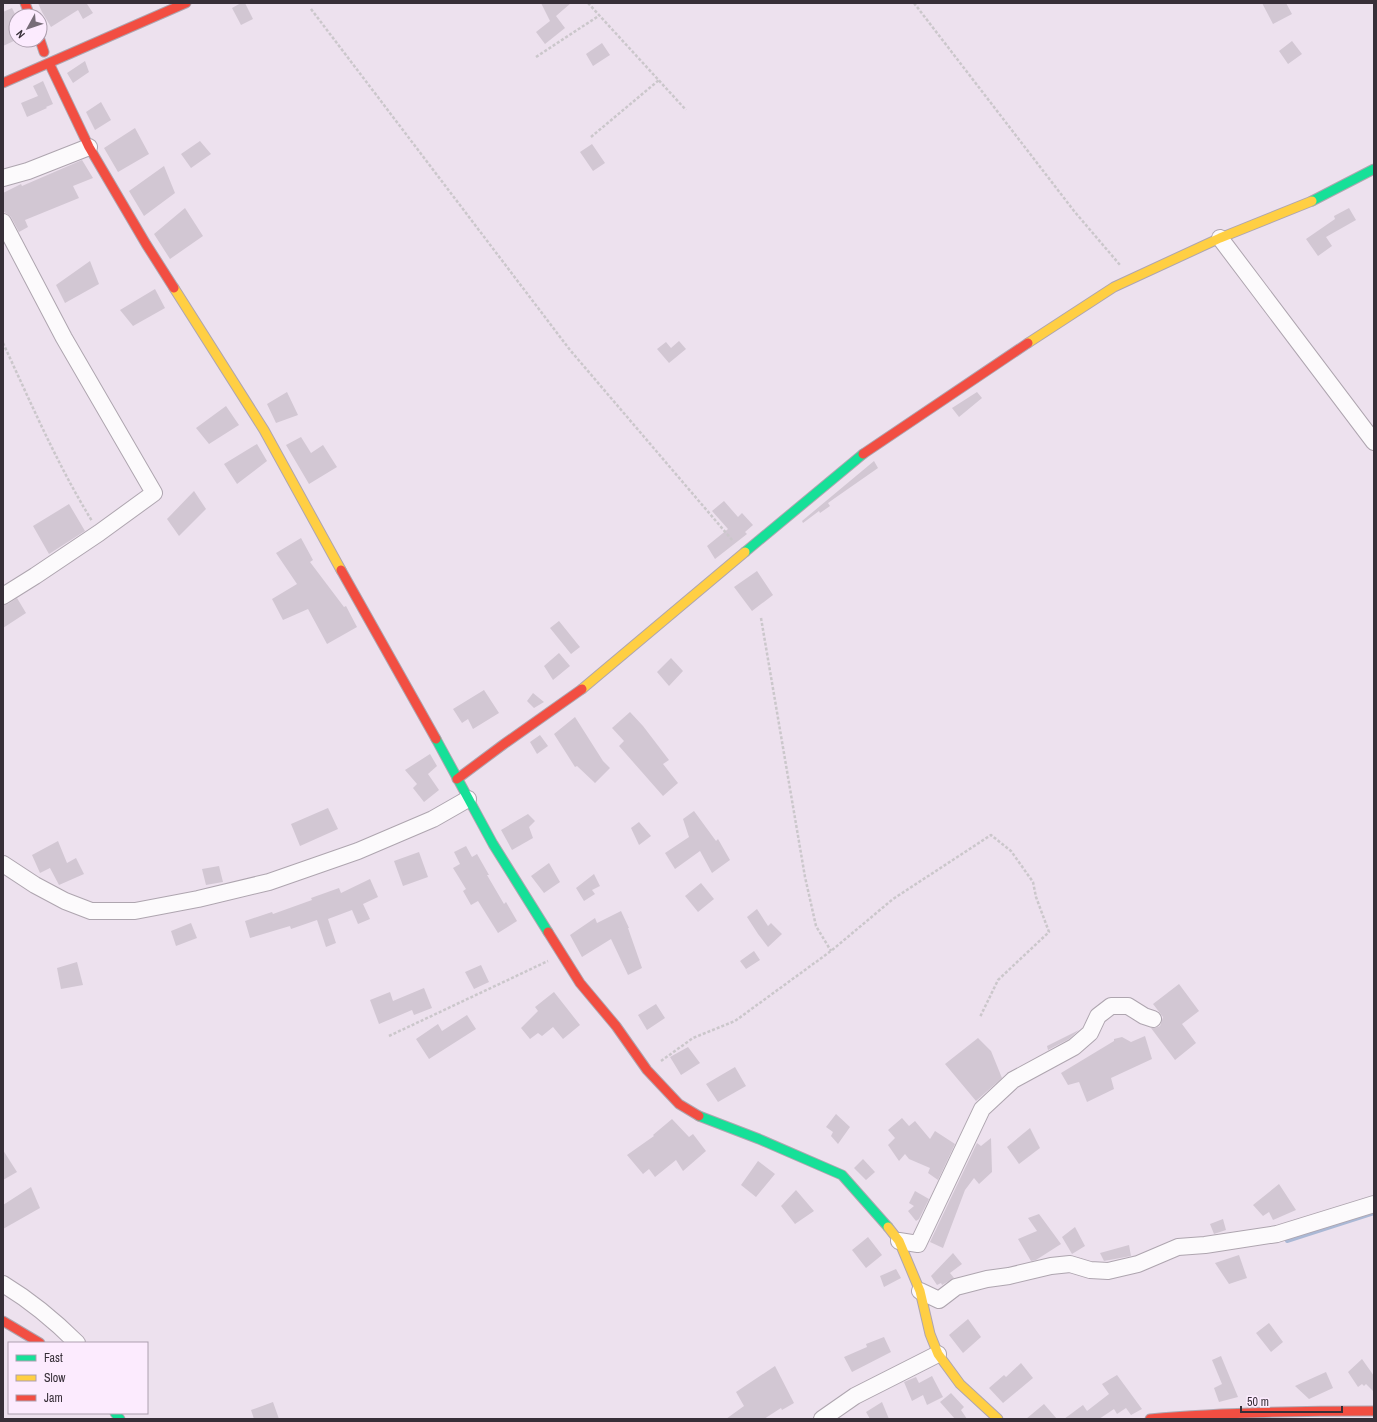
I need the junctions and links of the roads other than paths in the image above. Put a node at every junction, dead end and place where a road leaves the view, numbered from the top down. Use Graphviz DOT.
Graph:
graph roads {
  1 [pos="186,3"];
  2 [pos="43,48"];
  3 [pos="45,52"];
  4 [pos="49,63"];
  5 [pos="3,83"];
  6 [pos="89,146"];
  7 [pos="1374,169"];
  8 [pos="3,178"];
  9 [pos="3,222"];
  10 [pos="1220,238"];
  11 [pos="1374,442"];
  12 [pos="3,596"];
  13 [pos="457,779"];
  14 [pos="468,799"];
  15 [pos="3,864"];
  16 [pos="1152,1019"];
  17 [pos="1374,1204"];
  18 [pos="899,1241"];
  19 [pos="3,1284"];
  20 [pos="920,1291"];
  21 [pos="3,1321"];
  22 [pos="38,1342"];
  23 [pos="76,1342"];
  24 [pos="938,1354"];
  25 [pos="1317,1411"];
  26 [pos="1374,1411"];
  27 [pos="822,1419"];
  28 [pos="998,1419"];
  29 [pos="1150,1419"];
  30 [pos="1333,1419"];
  1 -- 4 [label="main road"];
  2 -- 3 [label="main road"];
  4 -- 5 [label="main road"];
  4 -- 6 [label="main road"];
  6 -- 8 [label="street"];
  6 -- 13 [label="main road"];
  7 -- 10 [label="main road"];
  9 -- 12 [label="street"];
  10 -- 11 [label="street"];
  10 -- 13 [label="main road"];
  13 -- 14 [label="main road"];
  14 -- 15 [label="street"];
  14 -- 18 [label="main road"];
  16 -- 18 [label="street"];
  17 -- 20 [label="street"];
  18 -- 20 [label="main road"];
  19 -- 23 [label="street"];
  20 -- 24 [label="main road"];
  21 -- 22 [label="main road"];
  24 -- 27 [label="street"];
  24 -- 28 [label="main road"];
  25 -- 26 [label="main road"];
  25 -- 29 [label="main road"];
  25 -- 30 [label="street"];
}
